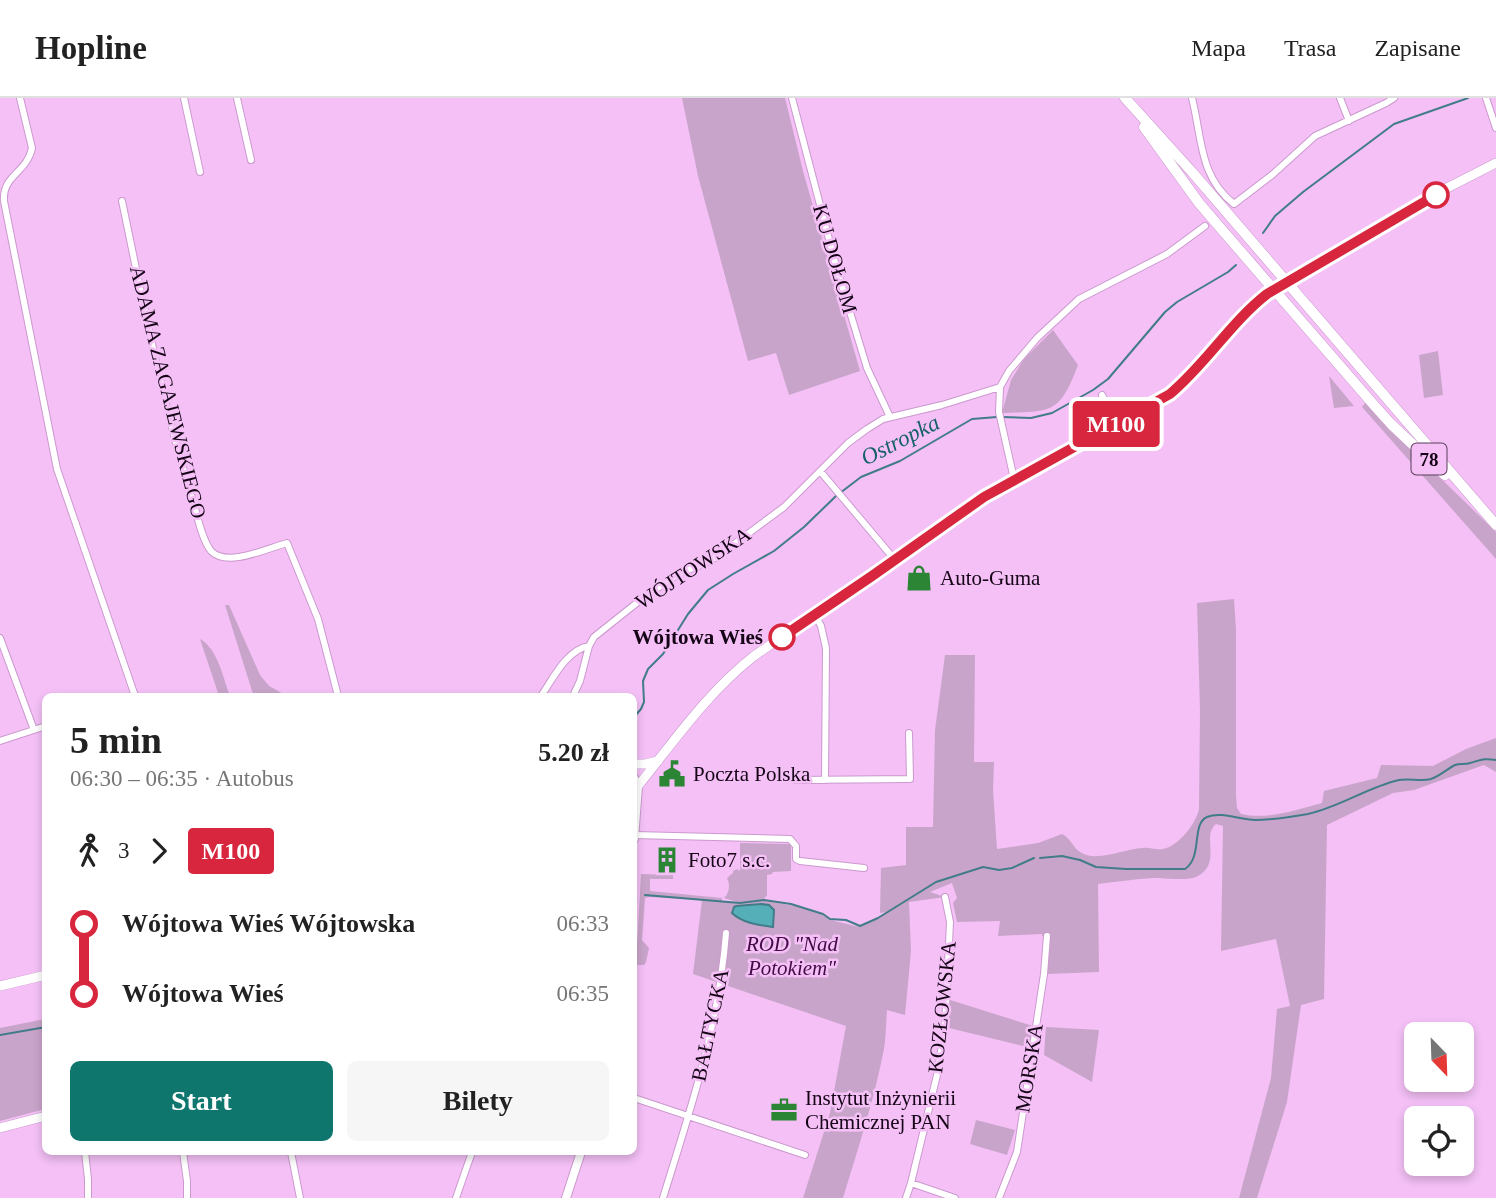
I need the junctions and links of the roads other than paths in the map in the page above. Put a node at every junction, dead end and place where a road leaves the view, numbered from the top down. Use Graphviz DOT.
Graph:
graph roads {
  1 [pos="20,98"];
  2 [pos="184,98"];
  3 [pos="237,98"];
  4 [pos="792,98"];
  5 [pos="1124,98"];
  6 [pos="1192,98"];
  7 [pos="1340,98"];
  8 [pos="1394,98"];
  9 [pos="1486,99"];
  10 [pos="1349,121"];
  11 [pos="1496,128"];
  12 [pos="251,160"];
  13 [pos="1496,163"];
  14 [pos="200,173"];
  15 [pos="122,201"];
  16 [pos="1205,226"];
  17 [pos="1286,281"];
  18 [pos="1273,289"];
  19 [pos="1000,387"];
  20 [pos="1102,395"];
  21 [pos="890,417"];
  22 [pos="1117,424"];
  23 [pos="820,471"];
  24 [pos="1014,480"];
  25 [pos="1486,514"];
  26 [pos="1496,525"];
  27 [pos="895,560"];
  28 [pos="815,615"];
  29 [pos="0,638"];
  30 [pos="589,646"];
  31 [pos="580,681"];
  32 [pos="132,693"];
  33 [pos="337,693"];
  34 [pos="543,693"];
  35 [pos="574,693"];
  36 [pos="581,693"];
  37 [pos="42,727"];
  38 [pos="34,730"];
  39 [pos="909,733"];
  40 [pos="0,741"];
  41 [pos="658,761"];
  42 [pos="637,764"];
  43 [pos="795,780"];
  44 [pos="825,780"];
  45 [pos="637,782"];
  46 [pos="637,837"];
  47 [pos="864,868"];
  48 [pos="945,897"];
  49 [pos="726,933"];
  50 [pos="1047,936"];
  51 [pos="42,976"];
  52 [pos="0,986"];
  53 [pos="637,1099"];
  54 [pos="688,1116"];
  55 [pos="42,1117"];
  56 [pos="0,1128"];
  57 [pos="86,1155"];
  58 [pos="183,1155"];
  59 [pos="292,1155"];
  60 [pos="471,1155"];
  61 [pos="580,1155"];
  62 [pos="805,1155"];
  63 [pos="911,1183"];
  64 [pos="88,1198"];
  65 [pos="187,1198"];
  66 [pos="300,1198"];
  67 [pos="456,1198"];
  68 [pos="566,1198"];
  69 [pos="663,1198"];
  70 [pos="906,1198"];
  71 [pos="955,1198"];
  72 [pos="999,1198"];
  1 -- 32 [label="street"];
  2 -- 14 [label="street"];
  3 -- 12 [label="street"];
  4 -- 21 [label="street, KU DOŁOM"];
  5 -- 17 [label="main road, 78"];
  5 -- 18 [label="main road, 78"];
  6 -- 10 [label="street"];
  7 -- 10 [label="street"];
  8 -- 10 [label="street"];
  9 -- 11 [label="street"];
  13 -- 17 [label="main road"];
  15 -- 33 [label="street, ADAMA ZAGAJEWSKIEGO"];
  16 -- 19 [label="street"];
  17 -- 18 [label="main road"];
  17 -- 25 [label="main road, 78"];
  18 -- 22 [label="main road"];
  18 -- 25 [label="main road, 78"];
  19 -- 21 [label="street, WÓJTOWSKA"];
  19 -- 24 [label="street"];
  20 -- 22 [label="street"];
  21 -- 23 [label="street, WÓJTOWSKA"];
  22 -- 24 [label="main road"];
  23 -- 27 [label="street"];
  23 -- 30 [label="street, WÓJTOWSKA"];
  24 -- 27 [label="main road"];
  25 -- 26 [label="main road, 78"];
  27 -- 28 [label="main road"];
  28 -- 41 [label="main road"];
  28 -- 44 [label="street"];
  29 -- 38 [label="street"];
  30 -- 31 [label="street, WÓJTOWSKA"];
  30 -- 34 [label="street"];
  31 -- 35 [label="street, WÓJTOWSKA"];
  31 -- 36 [label="street, WÓJTOWSKA"];
  37 -- 38 [label="street"];
  38 -- 40 [label="street"];
  39 -- 44 [label="street"];
  41 -- 42 [label="main road"];
  41 -- 45 [label="main road"];
  43 -- 44 [label="street"];
  46 -- 47 [label="street"];
  48 -- 63 [label="street, KOZŁOWSKA"];
  49 -- 54 [label="street, BAŁTYCKA"];
  50 -- 72 [label="street, MORSKA"];
  51 -- 52 [label="main road"];
  53 -- 54 [label="street"];
  54 -- 62 [label="street"];
  54 -- 69 [label="street, BAŁTYCKA"];
  55 -- 56 [label="main road"];
  57 -- 64 [label="street"];
  58 -- 65 [label="street"];
  59 -- 66 [label="street"];
  60 -- 67 [label="street"];
  61 -- 68 [label="street"];
  63 -- 70 [label="street, KOZŁOWSKA"];
  63 -- 71 [label="street"];
}
